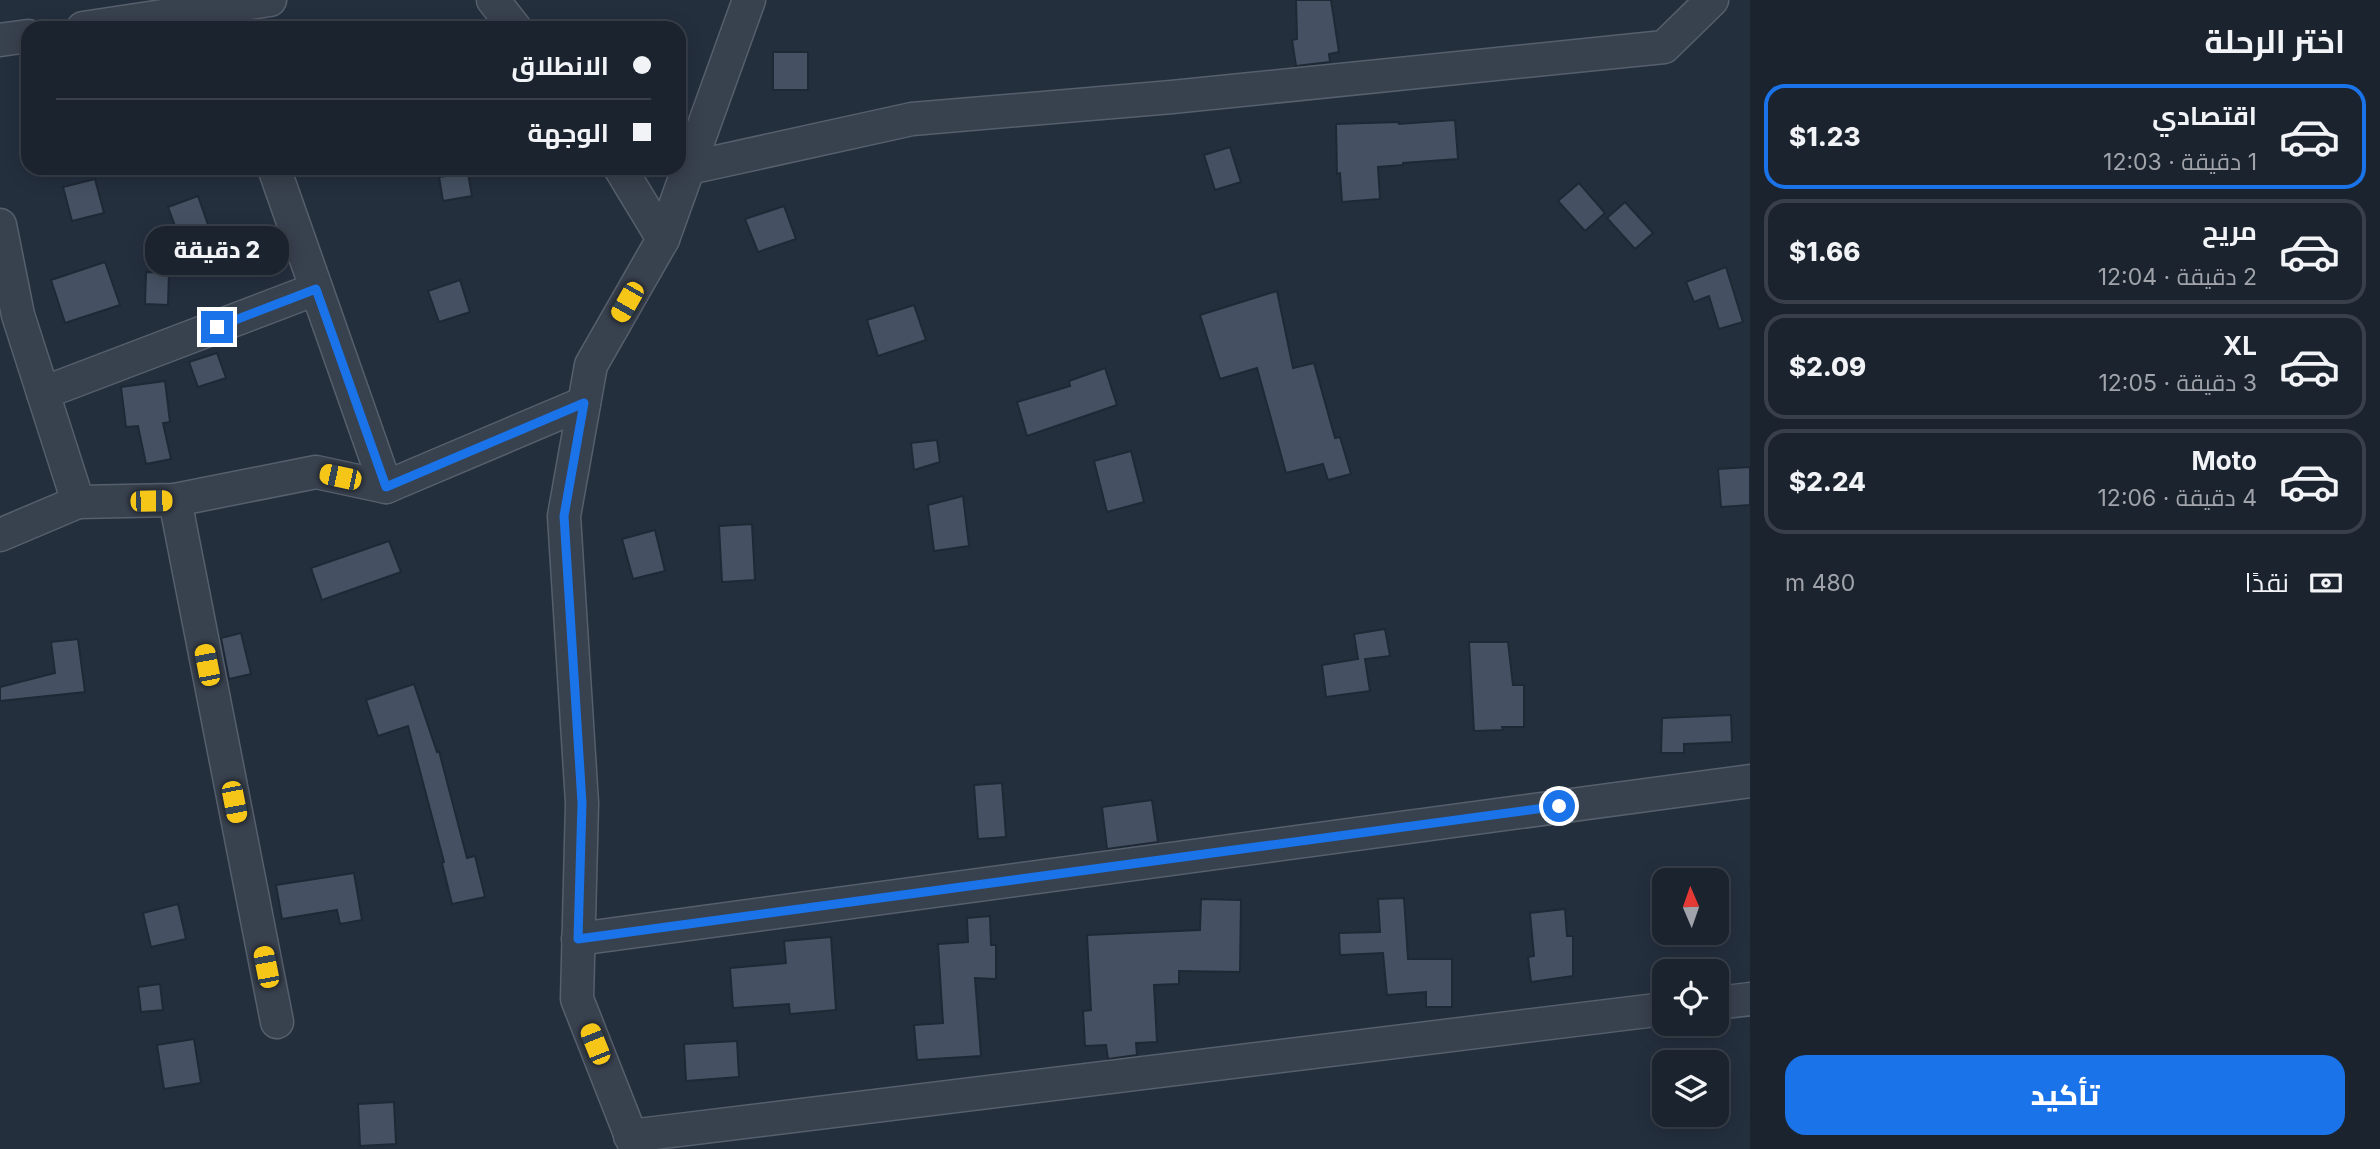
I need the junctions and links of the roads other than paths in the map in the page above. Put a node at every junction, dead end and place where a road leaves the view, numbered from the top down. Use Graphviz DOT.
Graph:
graph roads {
  1 [pos="270,0"];
  2 [pos="493,0"];
  3 [pos="749,0"];
  4 [pos="1712,0"];
  5 [pos="113,12"];
  6 [pos="222,18"];
  7 [pos="96,21"];
  8 [pos="510,21"];
  9 [pos="21,37"];
  10 [pos="0,40"];
  11 [pos="689,168"];
  12 [pos="276,175"];
  13 [pos="624,175"];
  14 [pos="0,225"];
  15 [pos="663,239"];
  16 [pos="316,289"];
  17 [pos="43,393"];
  18 [pos="584,403"];
  19 [pos="386,487"];
  20 [pos="175,500"];
  21 [pos="78,502"];
  22 [pos="0,535"];
  23 [pos="1750,781"];
  24 [pos="578,939"];
  25 [pos="1750,999"];
  26 [pos="1729,1002"];
  27 [pos="1652,1011"];
  28 [pos="276,1022"];
  29 [pos="633,1142"];
  1 -- 6 [label="street"];
  2 -- 8 [label="street"];
  3 -- 11 [label="street"];
  4 -- 11 [label="street"];
  5 -- 6 [label="street"];
  5 -- 7 [label="street"];
  9 -- 10 [label="street"];
  11 -- 15 [label="street"];
  12 -- 16 [label="street"];
  13 -- 15 [label="street"];
  14 -- 17 [label="street"];
  15 -- 18 [label="street"];
  16 -- 17 [label="street"];
  16 -- 19 [label="street"];
  17 -- 21 [label="street"];
  18 -- 19 [label="street"];
  18 -- 24 [label="street"];
  19 -- 20 [label="street"];
  20 -- 21 [label="street"];
  20 -- 28 [label="street"];
  21 -- 22 [label="street"];
  23 -- 24 [label="street"];
  24 -- 29 [label="street"];
  25 -- 26 [label="street"];
  27 -- 29 [label="street"];
}
